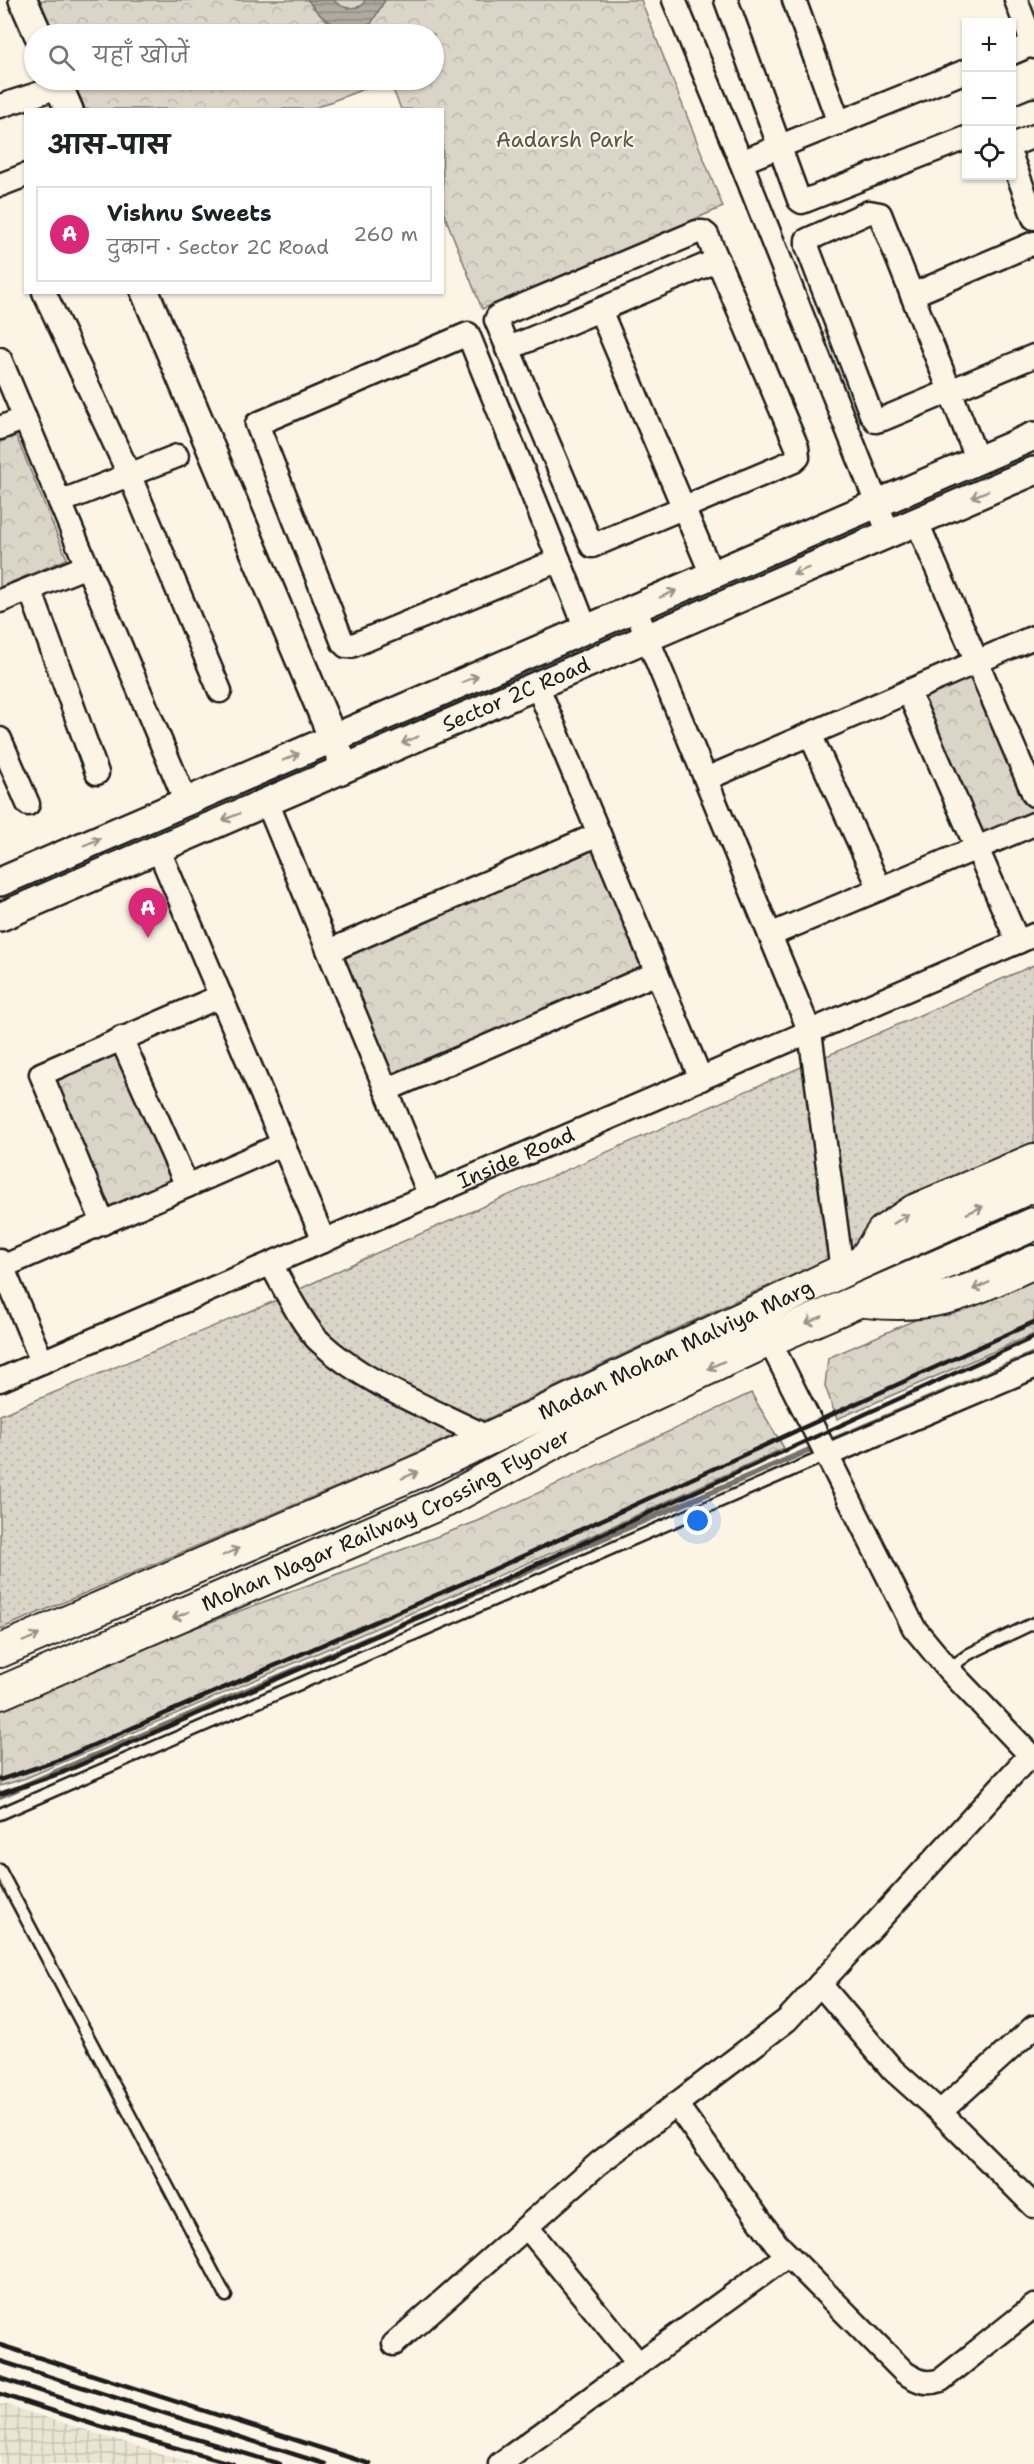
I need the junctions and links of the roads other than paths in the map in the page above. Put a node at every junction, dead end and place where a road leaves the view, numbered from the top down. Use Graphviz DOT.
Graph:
graph roads {
  1 [pos="23,0"];
  2 [pos="674,0"];
  3 [pos="726,0"];
  4 [pos="794,0"];
  5 [pos="1016,0"];
  6 [pos="34,24"];
  7 [pos="1033,45"];
  8 [pos="1016,51"];
  9 [pos="964,72"];
  10 [pos="61,92"];
  11 [pos="0,106"];
  12 [pos="1034,110"];
  13 [pos="1016,117"];
  14 [pos="839,123"];
  15 [pos="1034,136"];
  16 [pos="962,140"];
  17 [pos="1016,143"];
  18 [pos="779,147"];
  19 [pos="741,162"];
  20 [pos="1016,172"];
  21 [pos="24,176"];
  22 [pos="0,185"];
  23 [pos="1034,218"];
  24 [pos="1034,243"];
  25 [pos="718,260"];
  26 [pos="45,294"];
  27 [pos="146,294"];
  28 [pos="912,295"];
  29 [pos="600,310"];
  30 [pos="507,349"];
  31 [pos="1034,356"];
  32 [pos="0,359"];
  33 [pos="950,391"];
  34 [pos="25,418"];
  35 [pos="0,428"];
  36 [pos="1034,436"];
  37 [pos="177,456"];
  38 [pos="978,461"];
  39 [pos="1034,471"];
  40 [pos="129,474"];
  41 [pos="60,502"];
  42 [pos="877,504"];
  43 [pos="684,508"];
  44 [pos="917,522"];
  45 [pos="889,534"];
  46 [pos="559,560"];
  47 [pos="87,566"];
  48 [pos="712,575"];
  49 [pos="30,589"];
  50 [pos="0,601"];
  51 [pos="635,608"];
  52 [pos="586,629"];
  53 [pos="1034,637"];
  54 [pos="647,638"];
  55 [pos="977,662"];
  56 [pos="537,686"];
  57 [pos="220,691"];
  58 [pos="908,692"];
  59 [pos="810,734"];
  60 [pos="333,738"];
  61 [pos="0,739"];
  62 [pos="345,768"];
  63 [pos="97,773"];
  64 [pos="706,779"];
  65 [pos="1034,795"];
  66 [pos="186,802"];
  67 [pos="267,802"];
  68 [pos="28,804"];
  69 [pos="1034,824"];
  70 [pos="599,834"];
  71 [pos="158,848"];
  72 [pos="977,848"];
  73 [pos="55,858"];
  74 [pos="0,882"];
  75 [pos="67,888"];
  76 [pos="880,889"];
  77 [pos="0,916"];
  78 [pos="770,935"];
  79 [pos="1026,938"];
  80 [pos="329,951"];
  81 [pos="657,973"];
  82 [pos="221,996"];
  83 [pos="810,1032"];
  84 [pos="122,1038"];
  85 [pos="701,1079"];
  86 [pos="386,1090"];
  87 [pos="283,1144"];
  88 [pos="1034,1160"];
  89 [pos="1034,1185"];
  90 [pos="187,1186"];
  91 [pos="429,1196"];
  92 [pos="103,1223"];
  93 [pos="1034,1224"];
  94 [pos="324,1241"];
  95 [pos="1034,1262"];
  96 [pos="272,1263"];
  97 [pos="1,1264"];
  98 [pos="852,1266"];
  99 [pos="860,1300"];
  100 [pos="769,1340"];
  101 [pos="42,1362"];
  102 [pos="1034,1366"];
  103 [pos="0,1380"];
  104 [pos="489,1438"];
  105 [pos="826,1454"];
  106 [pos="1034,1623"];
  107 [pos="0,1651"];
  108 [pos="948,1669"];
  109 [pos="0,1693"];
  110 [pos="1032,1757"];
  111 [pos="0,1814"];
  112 [pos="0,1870"];
  113 [pos="820,1984"];
  114 [pos="1034,2027"];
  115 [pos="676,2104"];
  116 [pos="940,2112"];
  117 [pos="1034,2206"];
  118 [pos="527,2227"];
  119 [pos="787,2256"];
  120 [pos="226,2296"];
  121 [pos="1034,2306"];
  122 [pos="394,2344"];
  123 [pos="638,2362"];
  124 [pos="500,2464"];
  1 -- 6 [label="street"];
  2 -- 19 [label="street"];
  3 -- 18 [label="street"];
  4 -- 14 [label="street"];
  5 -- 7 [label="street"];
  7 -- 8 [label="street"];
  9 -- 14 [label="street"];
  10 -- 11 [label="street"];
  12 -- 13 [label="street"];
  14 -- 18 [label="street"];
  15 -- 17 [label="street"];
  16 -- 18 [label="street"];
  18 -- 19 [label="street"];
  19 -- 42 [label="street"];
  20 -- 23 [label="street"];
  21 -- 22 [label="street"];
  24 -- 28 [label="street"];
  25 -- 29 [label="street"];
  25 -- 30 [label="street"];
  25 -- 43 [label="street"];
  26 -- 40 [label="street"];
  27 -- 60 [label="street"];
  28 -- 33 [label="street"];
  28 -- 33 [label="street"];
  29 -- 30 [label="street"];
  29 -- 43 [label="street"];
  30 -- 43 [label="street"];
  31 -- 33 [label="street"];
  32 -- 34 [label="street"];
  33 -- 38 [label="street"];
  34 -- 35 [label="street"];
  34 -- 41 [label="street"];
  36 -- 38 [label="street, Sector 2C Road"];
  37 -- 40 [label="street"];
  38 -- 42 [label="street, Sector 2C Road"];
  39 -- 44 [label="street, Sector 2C Road, one-way"];
  40 -- 41 [label="street"];
  40 -- 57 [label="street"];
  41 -- 47 [label="street"];
  42 -- 45 [label="street"];
  42 -- 48 [label="street, Sector 2C Road"];
  43 -- 48 [label="street"];
  44 -- 45 [label="street, Sector 2C Road"];
  44 -- 55 [label="street"];
  45 -- 54 [label="street, Sector 2C Road, one-way"];
  46 -- 46 [label="street"];
  46 -- 52 [label="street"];
  47 -- 49 [label="street"];
  47 -- 66 [label="street"];
  51 -- 48 [label="street, Sector 2C Road, one-way"];
  49 -- 50 [label="street"];
  49 -- 63 [label="street"];
  51 -- 52 [label="street, Sector 2C Road"];
  51 -- 54 [label="street"];
  60 -- 52 [label="street, Sector 2C Road, one-way"];
  53 -- 55 [label="street"];
  54 -- 56 [label="street, Sector 2C Road"];
  54 -- 64 [label="street"];
  55 -- 58 [label="street"];
  55 -- 65 [label="street"];
  56 -- 62 [label="street, Sector 2C Road, one-way"];
  56 -- 70 [label="street"];
  58 -- 59 [label="street"];
  58 -- 72 [label="street"];
  59 -- 64 [label="street"];
  59 -- 76 [label="street"];
  60 -- 62 [label="street"];
  66 -- 60 [label="street, Sector 2C Road, one-way"];
  61 -- 68 [label="street"];
  62 -- 67 [label="street, Sector 2C Road"];
  64 -- 78 [label="street"];
  73 -- 66 [label="street, Sector 2C Road, one-way"];
  67 -- 71 [label="street, Sector 2C Road, one-way"];
  67 -- 80 [label="street"];
  69 -- 72 [label="street"];
  70 -- 80 [label="street"];
  70 -- 81 [label="street"];
  71 -- 75 [label="street, Sector 2C Road"];
  71 -- 82 [label="street"];
  72 -- 76 [label="street"];
  72 -- 79 [label="street"];
  73 -- 74 [label="street, Sector 2C Road"];
  73 -- 75 [label="street"];
  75 -- 77 [label="street, Sector 2C Road"];
  76 -- 78 [label="street"];
  78 -- 83 [label="street"];
  79 -- 83 [label="street, Inside Road"];
  80 -- 86 [label="street"];
  81 -- 85 [label="street"];
  81 -- 86 [label="street"];
  82 -- 84 [label="street"];
  82 -- 87 [label="street"];
  83 -- 85 [label="street, Inside Road"];
  83 -- 98 [label="street"];
  84 -- 90 [label="street"];
  84 -- 92 [label="street"];
  85 -- 91 [label="street, Inside Road"];
  86 -- 91 [label="street"];
  87 -- 90 [label="street"];
  87 -- 94 [label="street"];
  98 -- 88 [label="main road, one-way"];
  98 -- 89 [label="main road, Madan Mohan Malviya Marg, one-way"];
  90 -- 92 [label="street"];
  91 -- 94 [label="street, Inside Road"];
  92 -- 97 [label="street"];
  93 -- 99 [label="main road, Madan Mohan Malviya Marg"];
  94 -- 96 [label="street, Inside Road"];
  95 -- 99 [label="main road, one-way"];
  96 -- 101 [label="street, Inside Road"];
  96 -- 104 [label="street"];
  97 -- 101 [label="street"];
  98 -- 104 [label="main road, Madan Mohan Malviya Marg"];
  99 -- 100 [label="main road, Madan Mohan Malviya Marg, one-way"];
  100 -- 105 [label="street"];
  100 -- 109 [label="main road, Mohan Nagar Railway Crossing Flyover, one-way"];
  101 -- 103 [label="street, Inside Road"];
  102 -- 105 [label="street"];
  107 -- 104 [label="main road, Mohan Nagar Railway Crossing Flyover, one-way"];
  105 -- 108 [label="street"];
  105 -- 111 [label="lane"];
  106 -- 108 [label="lane"];
  108 -- 110 [label="street"];
  110 -- 113 [label="street"];
  112 -- 120 [label="lane"];
  113 -- 115 [label="street"];
  113 -- 116 [label="street"];
  114 -- 116 [label="street"];
  115 -- 118 [label="street"];
  115 -- 119 [label="street"];
  116 -- 117 [label="street"];
  118 -- 122 [label="street"];
  118 -- 123 [label="street"];
  119 -- 121 [label="street"];
  119 -- 123 [label="street"];
  123 -- 124 [label="street"];
}
